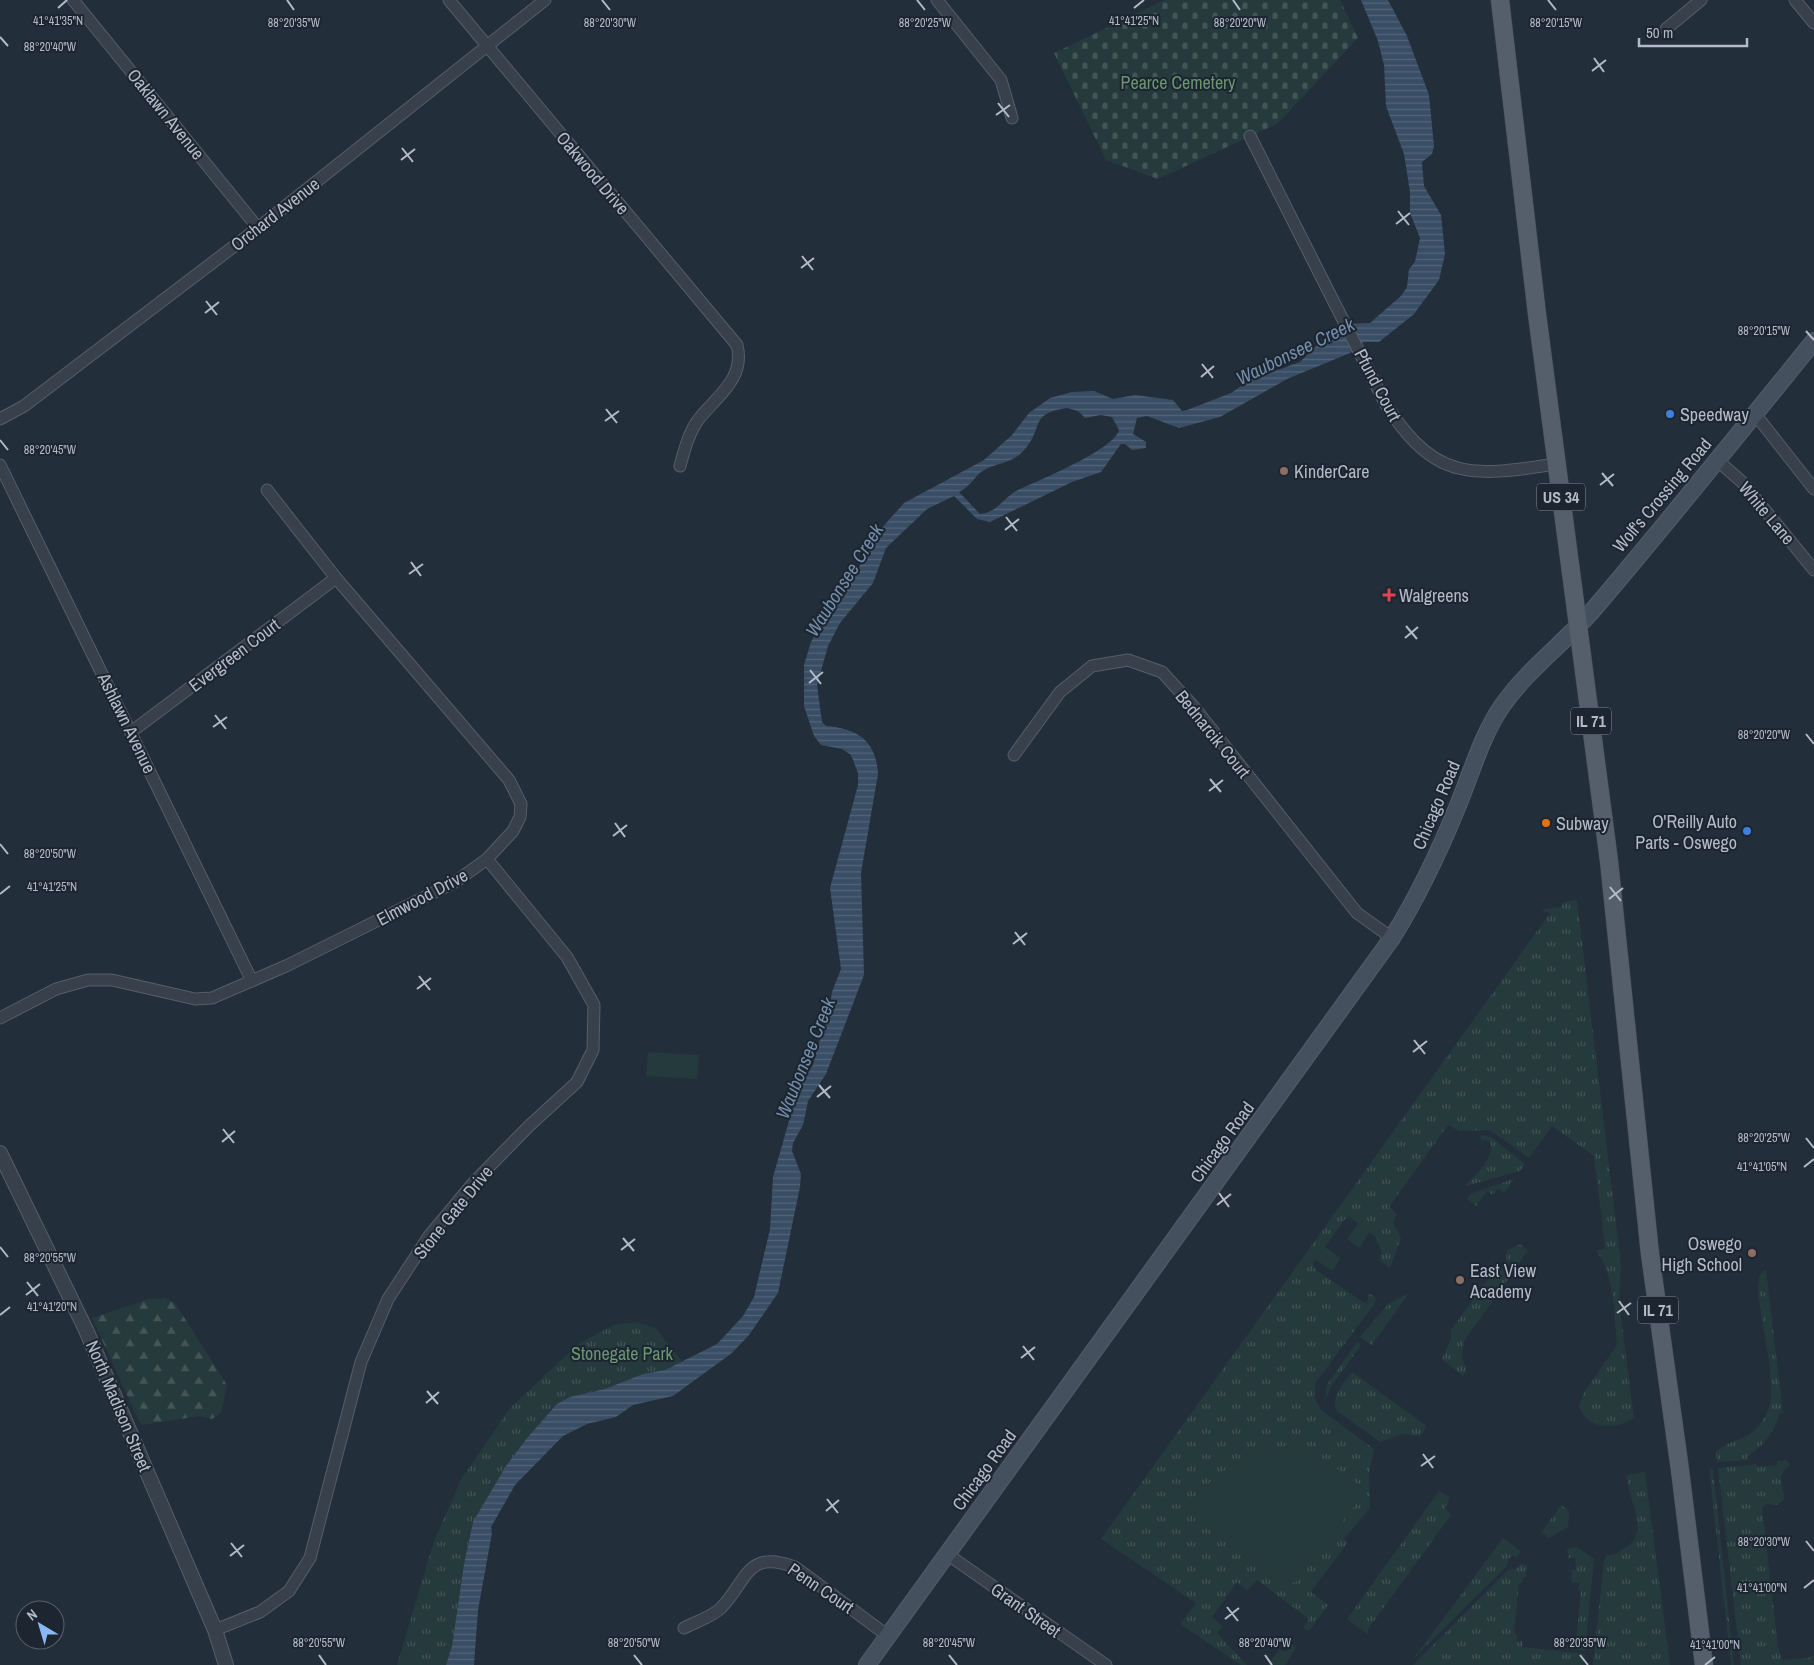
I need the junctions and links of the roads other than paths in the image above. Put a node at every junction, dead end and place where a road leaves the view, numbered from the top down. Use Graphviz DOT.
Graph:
graph roads {
  1 [pos="73,0"];
  2 [pos="449,0"];
  3 [pos="545,0"];
  4 [pos="938,0"];
  5 [pos="1500,0"];
  6 [pos="1701,0"];
  7 [pos="1795,0"];
  8 [pos="1814,23"];
  9 [pos="1666,29"];
  10 [pos="487,47"];
  11 [pos="1012,118"];
  12 [pos="1250,136"];
  13 [pos="258,228"];
  14 [pos="1814,341"];
  15 [pos="1755,414"];
  16 [pos="0,419"];
  17 [pos="1718,460"];
  18 [pos="1557,464"];
  19 [pos="0,466"];
  20 [pos="680,466"];
  21 [pos="1814,489"];
  22 [pos="267,490"];
  23 [pos="1814,570"];
  24 [pos="336,578"];
  25 [pos="1578,627"];
  26 [pos="132,732"];
  27 [pos="1014,755"];
  28 [pos="487,859"];
  29 [pos="1392,938"];
  30 [pos="252,980"];
  31 [pos="0,1018"];
  32 [pos="0,1153"];
  33 [pos="947,1554"];
  34 [pos="684,1628"];
  35 [pos="215,1630"];
  36 [pos="888,1636"];
  37 [pos="226,1665"];
  38 [pos="867,1665"];
  39 [pos="1106,1665"];
  40 [pos="1704,1665"];
  1 -- 13 [label="street, Oaklawn Avenue"];
  2 -- 10 [label="street, Oakwood Drive"];
  3 -- 10 [label="street, Orchard Avenue"];
  4 -- 11 [label="street"];
  5 -- 18 [label="main road, US 34"];
  6 -- 9 [label="street"];
  7 -- 8 [label="street"];
  10 -- 13 [label="street, Orchard Avenue"];
  10 -- 20 [label="street, Oakwood Drive"];
  12 -- 18 [label="street, Pfund Court"];
  13 -- 16 [label="street, Orchard Avenue"];
  14 -- 15 [label="main road, Wolf's Crossing Road"];
  15 -- 17 [label="main road, Wolf's Crossing Road"];
  15 -- 21 [label="street"];
  17 -- 23 [label="street, White Lane"];
  17 -- 25 [label="main road, Wolf's Crossing Road"];
  18 -- 25 [label="main road, US 34"];
  19 -- 26 [label="street, Ashlawn Avenue"];
  22 -- 24 [label="street, Elmwood Drive"];
  24 -- 26 [label="street, Evergreen Court"];
  24 -- 28 [label="street, Elmwood Drive"];
  25 -- 29 [label="main road, Chicago Road"];
  25 -- 40 [label="main road, IL 71"];
  26 -- 30 [label="street, Ashlawn Avenue"];
  27 -- 29 [label="street, Bednarcik Court"];
  28 -- 30 [label="street, Elmwood Drive"];
  28 -- 35 [label="street, Stone Gate Drive"];
  29 -- 33 [label="main road, Chicago Road"];
  30 -- 31 [label="street, Elmwood Drive"];
  32 -- 35 [label="street, North Madison Street"];
  33 -- 36 [label="main road, Chicago Road"];
  33 -- 39 [label="street, Grant Street"];
  34 -- 36 [label="street, Penn Court"];
  35 -- 37 [label="street, North Madison Street"];
  36 -- 38 [label="main road, Chicago Road"];
}
